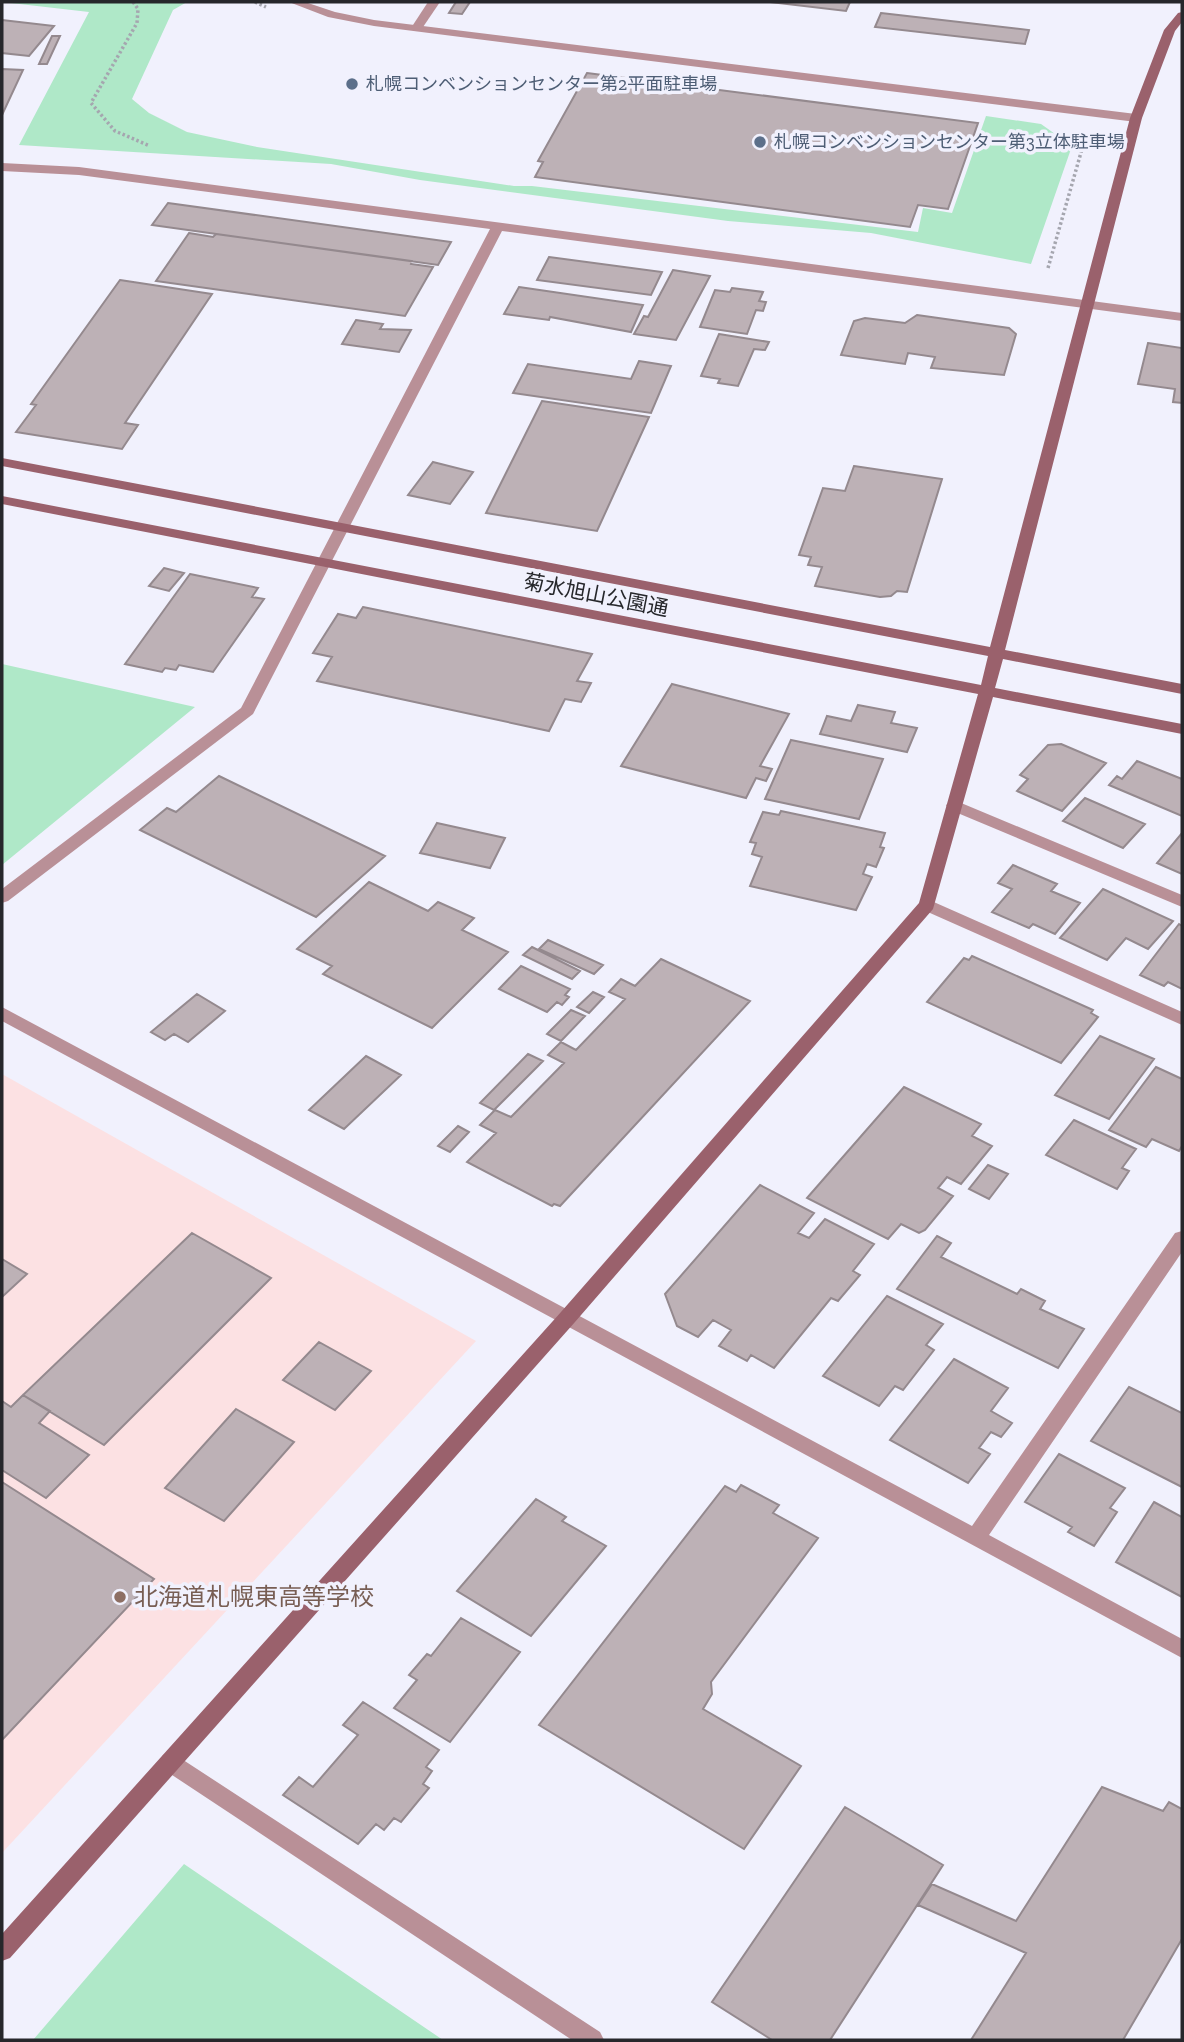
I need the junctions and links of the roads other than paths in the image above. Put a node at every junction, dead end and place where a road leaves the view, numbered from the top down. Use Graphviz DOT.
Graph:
graph roads {
  1 [pos="295,2"];
  2 [pos="434,2"];
  3 [pos="1182,15"];
  4 [pos="417,28"];
  5 [pos="1136,118"];
  6 [pos="2,167"];
  7 [pos="498,226"];
  8 [pos="1087,304"];
  9 [pos="1182,317"];
  10 [pos="2,462"];
  11 [pos="2,500"];
  12 [pos="344,527"];
  13 [pos="326,562"];
  14 [pos="996,653"];
  15 [pos="1182,689"];
  16 [pos="986,690"];
  17 [pos="1182,729"];
  18 [pos="954,805"];
  19 [pos="2,897"];
  20 [pos="1182,901"];
  21 [pos="927,905"];
  22 [pos="2,1013"];
  23 [pos="1182,1019"];
  24 [pos="1182,1238"];
  25 [pos="568,1317"];
  26 [pos="976,1537"];
  27 [pos="1182,1649"];
  28 [pos="171,1762"];
  29 [pos="2,1951"];
  30 [pos="592,2040"];
  1 -- 4 [label="street"];
  2 -- 4 [label="street"];
  3 -- 5 [label="street"];
  4 -- 5 [label="street"];
  5 -- 8 [label="street"];
  6 -- 7 [label="street"];
  7 -- 8 [label="street"];
  7 -- 12 [label="street"];
  8 -- 9 [label="street"];
  8 -- 14 [label="street"];
  10 -- 12 [label="street, 菊水旭山公園通"];
  11 -- 13 [label="street, 菊水旭山公園通"];
  12 -- 13 [label="street"];
  12 -- 14 [label="street, 菊水旭山公園通"];
  13 -- 16 [label="street, 菊水旭山公園通"];
  13 -- 19 [label="street"];
  14 -- 15 [label="street, 菊水旭山公園通"];
  14 -- 16 [label="street"];
  16 -- 17 [label="street, 菊水旭山公園通"];
  16 -- 18 [label="street"];
  18 -- 20 [label="street"];
  18 -- 21 [label="street"];
  21 -- 23 [label="street"];
  21 -- 25 [label="street"];
  22 -- 25 [label="street"];
  24 -- 26 [label="street"];
  25 -- 26 [label="street"];
  25 -- 28 [label="street"];
  26 -- 27 [label="street"];
  28 -- 29 [label="street"];
  28 -- 30 [label="street"];
}
